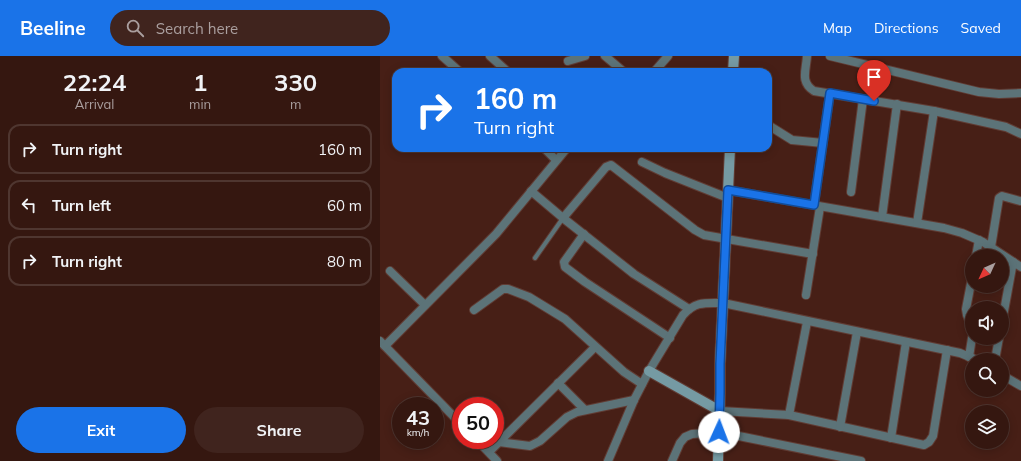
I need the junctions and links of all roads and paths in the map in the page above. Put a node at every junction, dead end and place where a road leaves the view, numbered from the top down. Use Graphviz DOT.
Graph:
graph roads {
  1 [pos="442,56"];
  2 [pos="490,56"];
  3 [pos="585,56"];
  4 [pos="605,56"];
  5 [pos="668,56"];
  6 [pos="734,56"];
  7 [pos="807,56"];
  8 [pos="830,56"];
  9 [pos="568,61"];
  10 [pos="456,68"];
  11 [pos="504,68"];
  12 [pos="619,68"];
  13 [pos="658,68"];
  14 [pos="733,68"];
  15 [pos="830,93"];
  16 [pos="1021,94"];
  17 [pos="863,99"];
  18 [pos="897,104"];
  19 [pos="934,111"];
  20 [pos="772,128"];
  21 [pos="1021,134"];
  22 [pos="823,143"];
  23 [pos="548,152"];
  24 [pos="563,152"];
  25 [pos="730,152"];
  26 [pos="556,160"];
  27 [pos="642,162"];
  28 [pos="531,191"];
  29 [pos="851,192"];
  30 [pos="728,194"];
  31 [pos="1020,201"];
  32 [pos="817,206"];
  33 [pos="882,217"];
  34 [pos="563,218"];
  35 [pos="917,223"];
  36 [pos="584,234"];
  37 [pos="726,240"];
  38 [pos="979,240"];
  39 [pos="991,248"];
  40 [pos="977,249"];
  41 [pos="813,254"];
  42 [pos="535,258"];
  43 [pos="1013,262"];
  44 [pos="1021,268"];
  45 [pos="390,271"];
  46 [pos="806,295"];
  47 [pos="1006,301"];
  48 [pos="723,303"];
  49 [pos="425,305"];
  50 [pos="689,309"];
  51 [pos="474,310"];
  52 [pos="808,322"];
  53 [pos="857,332"];
  54 [pos="670,338"];
  55 [pos="906,342"];
  56 [pos="383,343"];
  57 [pos="595,347"];
  58 [pos="947,350"];
  59 [pos="965,356"];
  60 [pos="648,371"];
  61 [pos="1009,379"];
  62 [pos="558,383"];
  63 [pos="642,384"];
  64 [pos="1021,386"];
  65 [pos="634,400"];
  66 [pos="585,410"];
  67 [pos="720,411"];
  68 [pos="452,415"];
  69 [pos="788,415"];
  70 [pos="840,427"];
  71 [pos="719,432"];
  72 [pos="504,437"];
  73 [pos="891,438"];
  74 [pos="504,443"];
  75 [pos="486,449"];
  76 [pos="492,449"];
  77 [pos="489,452"];
  78 [pos="497,461"];
  79 [pos="608,461"];
  80 [pos="672,461"];
  81 [pos="718,461"];
  82 [pos="861,461"];
  1 -- 10 [label="street"];
  2 -- 11 [label="street"];
  3 -- 9 [label="street"];
  4 -- 12 [label="street"];
  5 -- 13 [label="street"];
  6 -- 14 [label="main road"];
  7 -- 15 [label="street"];
  8 -- 16 [label="street"];
  15 -- 17 [label="street"];
  15 -- 22 [label="street"];
  17 -- 18 [label="street"];
  17 -- 29 [label="street"];
  18 -- 19 [label="street"];
  18 -- 33 [label="street"];
  19 -- 21 [label="street"];
  19 -- 35 [label="street"];
  20 -- 22 [label="street"];
  22 -- 32 [label="street"];
  23 -- 26 [label="street"];
  24 -- 26 [label="street"];
  25 -- 30 [label="main road"];
  26 -- 28 [label="street"];
  27 -- 30 [label="street"];
  28 -- 34 [label="street"];
  28 -- 49 [label="street"];
  30 -- 32 [label="street"];
  30 -- 37 [label="main road"];
  31 -- 39 [label="street"];
  32 -- 33 [label="street"];
  32 -- 41 [label="street"];
  33 -- 35 [label="street"];
  34 -- 36 [label="street"];
  34 -- 37 [label="street"];
  34 -- 42 [label="lane"];
  35 -- 38 [label="street"];
  36 -- 50 [label="street"];
  36 -- 54 [label="street"];
  37 -- 41 [label="street"];
  37 -- 48 [label="main road"];
  38 -- 39 [label="street"];
  38 -- 40 [label="street"];
  39 -- 43 [label="street"];
  41 -- 46 [label="street"];
  43 -- 44 [label="street"];
  43 -- 47 [label="street"];
  45 -- 49 [label="street"];
  48 -- 50 [label="street"];
  48 -- 52 [label="street"];
  48 -- 67 [label="main road"];
  49 -- 56 [label="street"];
  50 -- 54 [label="street"];
  51 -- 57 [label="street"];
  52 -- 53 [label="street"];
  52 -- 69 [label="street"];
  53 -- 55 [label="street"];
  53 -- 70 [label="street"];
  54 -- 60 [label="street"];
  55 -- 58 [label="street"];
  55 -- 73 [label="street"];
  56 -- 68 [label="street"];
  57 -- 62 [label="street"];
  57 -- 63 [label="street"];
  58 -- 59 [label="street"];
  58 -- 73 [label="street"];
  60 -- 63 [label="street"];
  60 -- 67 [label="main road"];
  61 -- 64 [label="street"];
  62 -- 66 [label="street"];
  62 -- 72 [label="street"];
  63 -- 65 [label="street"];
  65 -- 66 [label="street"];
  65 -- 79 [label="street"];
  66 -- 74 [label="street"];
  67 -- 69 [label="street"];
  67 -- 71 [label="main road"];
  69 -- 70 [label="street"];
  70 -- 73 [label="street"];
  71 -- 80 [label="street"];
  71 -- 81 [label="main road"];
  71 -- 82 [label="street"];
  75 -- 77 [label="street"];
  76 -- 77 [label="street"];
  77 -- 78 [label="street"];
}
